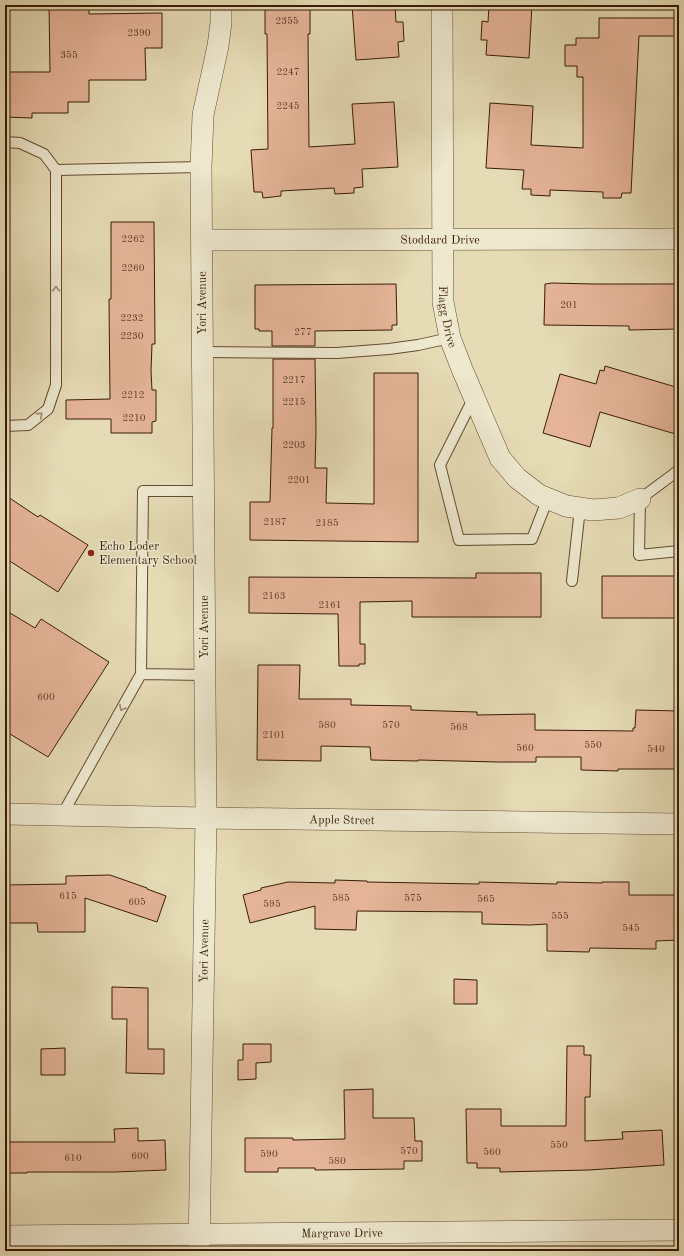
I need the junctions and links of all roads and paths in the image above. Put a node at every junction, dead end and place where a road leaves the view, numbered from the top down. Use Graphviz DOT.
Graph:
graph roads {
  1 [pos="221,5"];
  2 [pos="442,5"];
  3 [pos="5,142"];
  4 [pos="201,167"];
  5 [pos="56,170"];
  6 [pos="442,239"];
  7 [pos="679,239"];
  8 [pos="202,240"];
  9 [pos="450,338"];
  10 [pos="202,352"];
  11 [pos="474,397"];
  12 [pos="5,426"];
  13 [pos="679,470"];
  14 [pos="204,491"];
  15 [pos="548,498"];
  16 [pos="640,499"];
  17 [pos="580,508"];
  18 [pos="679,551"];
  19 [pos="572,581"];
  20 [pos="141,674"];
  21 [pos="204,675"];
  22 [pos="5,814"];
  23 [pos="62,815"];
  24 [pos="206,818"];
  25 [pos="679,824"];
  26 [pos="679,1230"];
  27 [pos="5,1236"];
  28 [pos="199,1243"];
  1 -- 4 [label="street, Yori Avenue"];
  2 -- 6 [label="street, Flagg Drive"];
  3 -- 5 [label="lane"];
  4 -- 5 [label="lane"];
  4 -- 8 [label="street, Yori Avenue"];
  12 -- 5 [label="lane, one-way"];
  6 -- 7 [label="street, Stoddard Drive"];
  6 -- 8 [label="street, Stoddard Drive"];
  6 -- 9 [label="street, Flagg Drive"];
  8 -- 10 [label="street, Yori Avenue"];
  9 -- 10 [label="lane"];
  9 -- 11 [label="street, Flagg Drive"];
  10 -- 14 [label="street, Yori Avenue"];
  11 -- 15 [label="street, Flagg Drive"];
  11 -- 15 [label="lane"];
  13 -- 16 [label="lane"];
  14 -- 20 [label="lane"];
  14 -- 21 [label="street, Yori Avenue"];
  15 -- 17 [label="street, Flagg Drive"];
  16 -- 17 [label="street, Flagg Drive"];
  16 -- 18 [label="lane"];
  17 -- 19 [label="lane"];
  20 -- 21 [label="lane"];
  20 -- 23 [label="lane, one-way"];
  21 -- 24 [label="street, Yori Avenue"];
  22 -- 23 [label="street, Apple Street"];
  23 -- 24 [label="street, Apple Street"];
  24 -- 25 [label="street, Apple Street"];
  24 -- 28 [label="street, Yori Avenue"];
  26 -- 28 [label="street, Margrave Drive"];
  27 -- 28 [label="street, Margrave Drive"];
}
